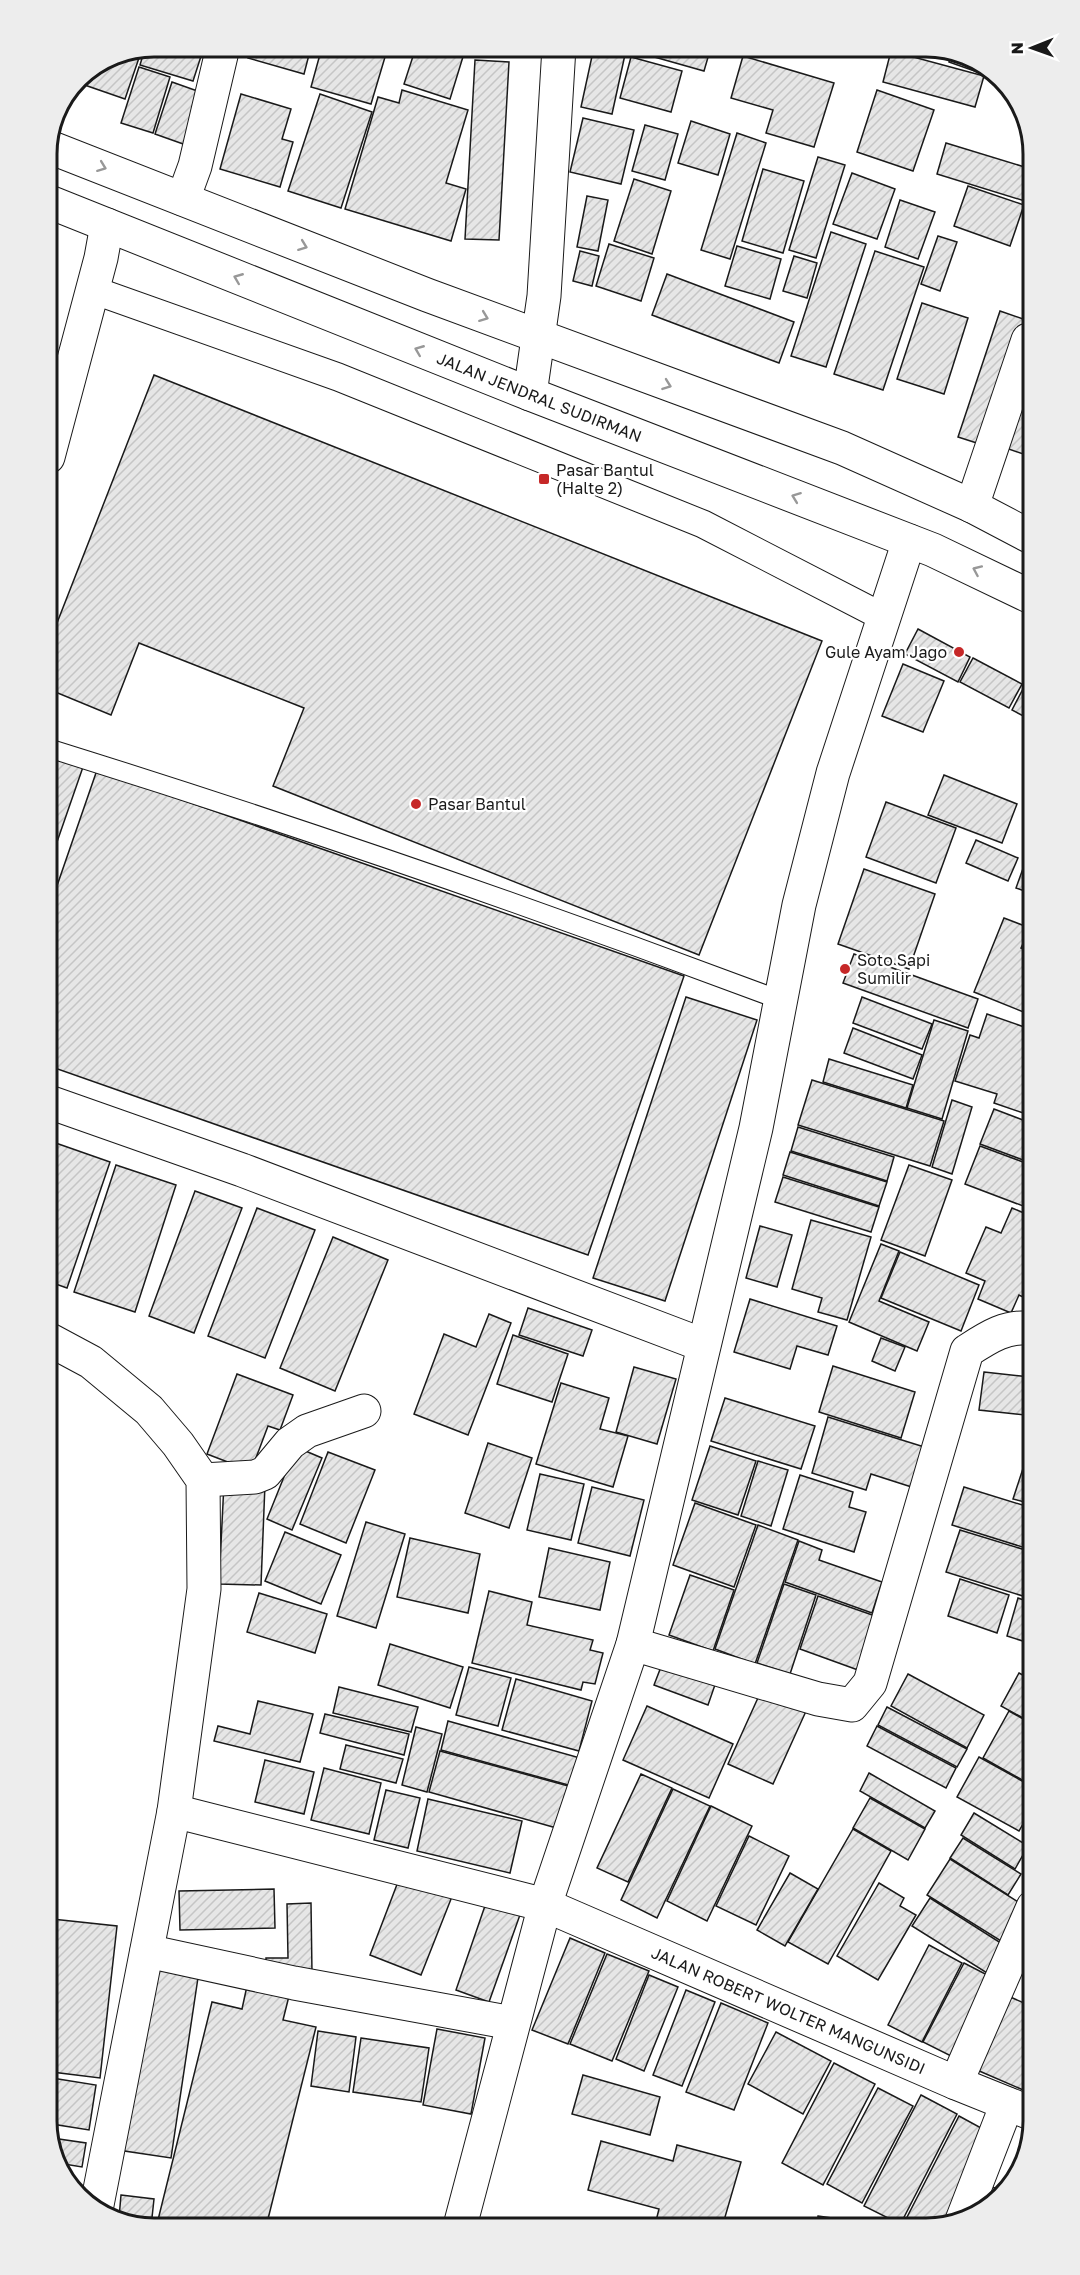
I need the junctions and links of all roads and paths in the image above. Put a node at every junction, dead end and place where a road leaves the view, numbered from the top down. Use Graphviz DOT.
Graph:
graph roads {
  1 [pos="220,57"];
  2 [pos="558,57"];
  3 [pos="57,150"];
  4 [pos="183,199"];
  5 [pos="57,205"];
  6 [pos="107,225"];
  7 [pos="93,290"];
  8 [pos="537,337"];
  9 [pos="1023,355"];
  10 [pos="530,394"];
  11 [pos="57,424"];
  12 [pos="972,506"];
  13 [pos="1023,533"];
  14 [pos="909,541"];
  15 [pos="1023,593"];
  16 [pos="885,618"];
  17 [pos="57,751"];
  18 [pos="780,1000"];
  19 [pos="57,1105"];
  20 [pos="1023,1328"];
  21 [pos="57,1344"];
  22 [pos="703,1345"];
  23 [pos="364,1411"];
  24 [pos="202,1480"];
  25 [pos="633,1644"];
  26 [pos="174,1811"];
  27 [pos="545,1905"];
  28 [pos="1023,1930"];
  29 [pos="147,1951"];
  30 [pos="512,2023"];
  31 [pos="956,2083"];
  32 [pos="1021,2109"];
  33 [pos="98,2200"];
  34 [pos="969,2208"];
  35 [pos="462,2218"];
  1 -- 4 [label="street"];
  2 -- 8 [label="street"];
  3 -- 4 [label="street, one-way"];
  4 -- 8 [label="street, one-way"];
  5 -- 6 [label="street, JALAN JENDRAL SUDIRMAN"];
  6 -- 7 [label="street"];
  10 -- 6 [label="street, JALAN JENDRAL SUDIRMAN, one-way"];
  7 -- 11 [label="street"];
  7 -- 16 [label="street"];
  8 -- 10 [label="street"];
  8 -- 12 [label="street, one-way"];
  9 -- 12 [label="street"];
  14 -- 10 [label="street, JALAN JENDRAL SUDIRMAN, one-way"];
  12 -- 13 [label="street"];
  15 -- 14 [label="street, JALAN JENDRAL SUDIRMAN, one-way"];
  14 -- 16 [label="street"];
  16 -- 18 [label="street"];
  17 -- 18 [label="lane"];
  18 -- 22 [label="street"];
  19 -- 22 [label="street"];
  20 -- 25 [label="street"];
  21 -- 24 [label="street"];
  22 -- 25 [label="street"];
  23 -- 24 [label="street"];
  24 -- 26 [label="street"];
  25 -- 27 [label="street"];
  26 -- 27 [label="street, JALAN ROBERT WOLTER MANGUNSIDI"];
  26 -- 29 [label="street"];
  27 -- 30 [label="street"];
  27 -- 31 [label="street, JALAN ROBERT WOLTER MANGUNSIDI"];
  28 -- 31 [label="street"];
  29 -- 30 [label="street"];
  29 -- 33 [label="street"];
  30 -- 35 [label="street"];
  31 -- 32 [label="street, JALAN ROBERT WOLTER MANGUNSIDI"];
  32 -- 34 [label="street"];
}
